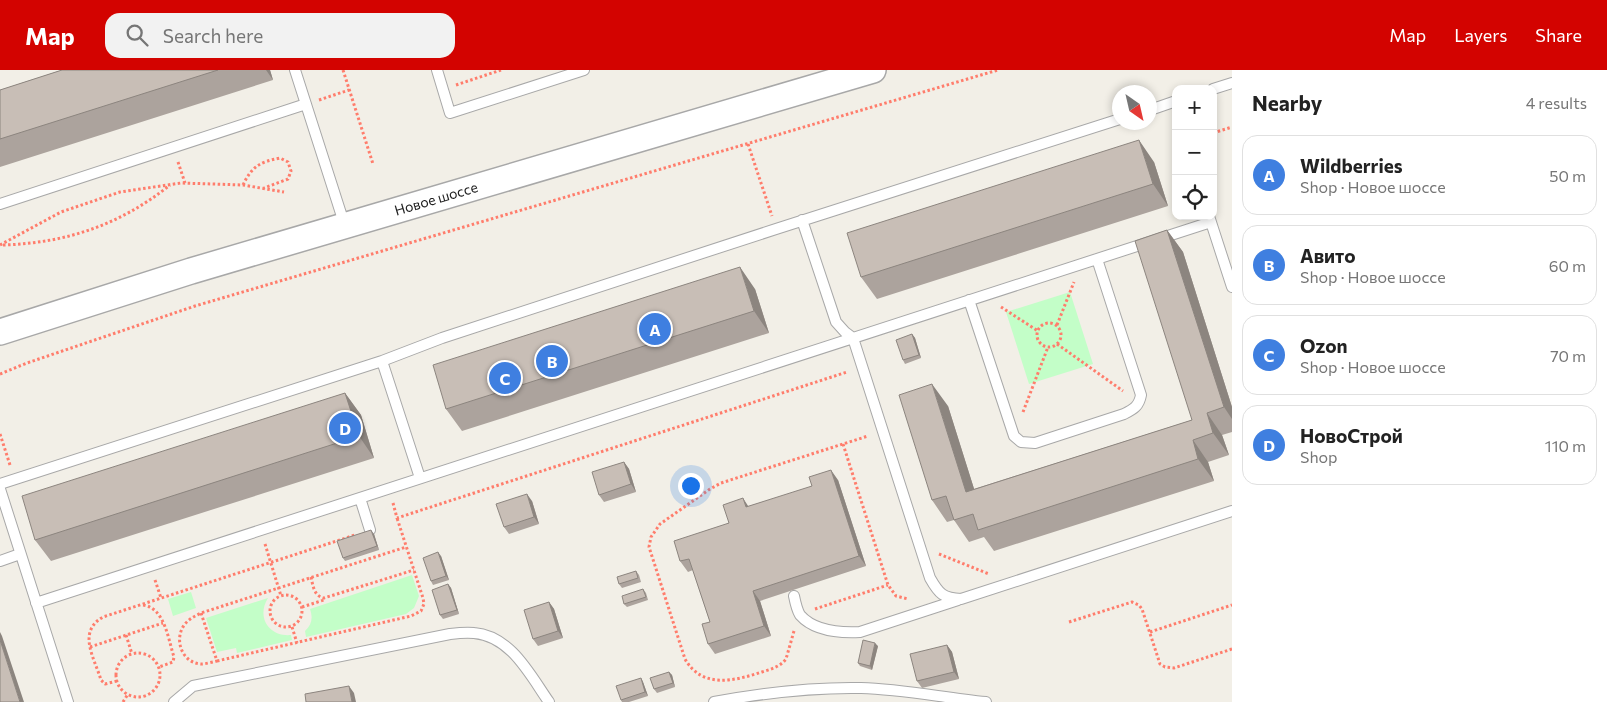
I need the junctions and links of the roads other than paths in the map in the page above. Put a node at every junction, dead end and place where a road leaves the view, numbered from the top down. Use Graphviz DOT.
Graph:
graph roads {
  1 [pos="295,70"];
  2 [pos="436,70"];
  3 [pos="584,70"];
  4 [pos="873,70"];
  5 [pos="1232,83"];
  6 [pos="1217,88"];
  7 [pos="306,104"];
  8 [pos="1172,106"];
  9 [pos="1157,109"];
  10 [pos="1112,122"];
  11 [pos="0,204"];
  12 [pos="802,220"];
  13 [pos="1207,220"];
  14 [pos="1210,220"];
  15 [pos="345,226"];
  16 [pos="1097,259"];
  17 [pos="1232,287"];
  18 [pos="970,300"];
  19 [pos="0,332"];
  20 [pos="853,338"];
  21 [pos="382,361"];
  22 [pos="420,478"];
  23 [pos="0,484"];
  24 [pos="0,488"];
  25 [pos="360,498"];
  26 [pos="1232,511"];
  27 [pos="370,530"];
  28 [pos="20,554"];
  29 [pos="0,561"];
  30 [pos="794,596"];
  31 [pos="961,599"];
  32 [pos="36,603"];
  33 [pos="68,702"];
  34 [pos="174,702"];
  35 [pos="549,702"];
  36 [pos="714,702"];
  37 [pos="986,702"];
  1 -- 7 [label="lane"];
  2 -- 3 [label="lane"];
  4 -- 15 [label="street, Новое шоссе"];
  5 -- 6 [label="lane"];
  7 -- 11 [label="lane"];
  7 -- 15 [label="lane"];
  8 -- 9 [label="lane"];
  10 -- 12 [label="lane"];
  12 -- 20 [label="lane"];
  12 -- 21 [label="lane"];
  13 -- 16 [label="lane"];
  14 -- 17 [label="lane"];
  15 -- 19 [label="street, Новое шоссе"];
  16 -- 18 [label="lane"];
  16 -- 18 [label="lane"];
  18 -- 20 [label="lane"];
  20 -- 22 [label="lane"];
  20 -- 31 [label="lane"];
  21 -- 22 [label="lane"];
  21 -- 23 [label="lane"];
  22 -- 25 [label="lane"];
  24 -- 28 [label="lane"];
  25 -- 27 [label="lane"];
  25 -- 32 [label="lane"];
  26 -- 31 [label="lane"];
  28 -- 29 [label="lane"];
  28 -- 32 [label="lane"];
  30 -- 31 [label="lane"];
  32 -- 33 [label="lane"];
  34 -- 35 [label="lane"];
  36 -- 37 [label="lane"];
}
